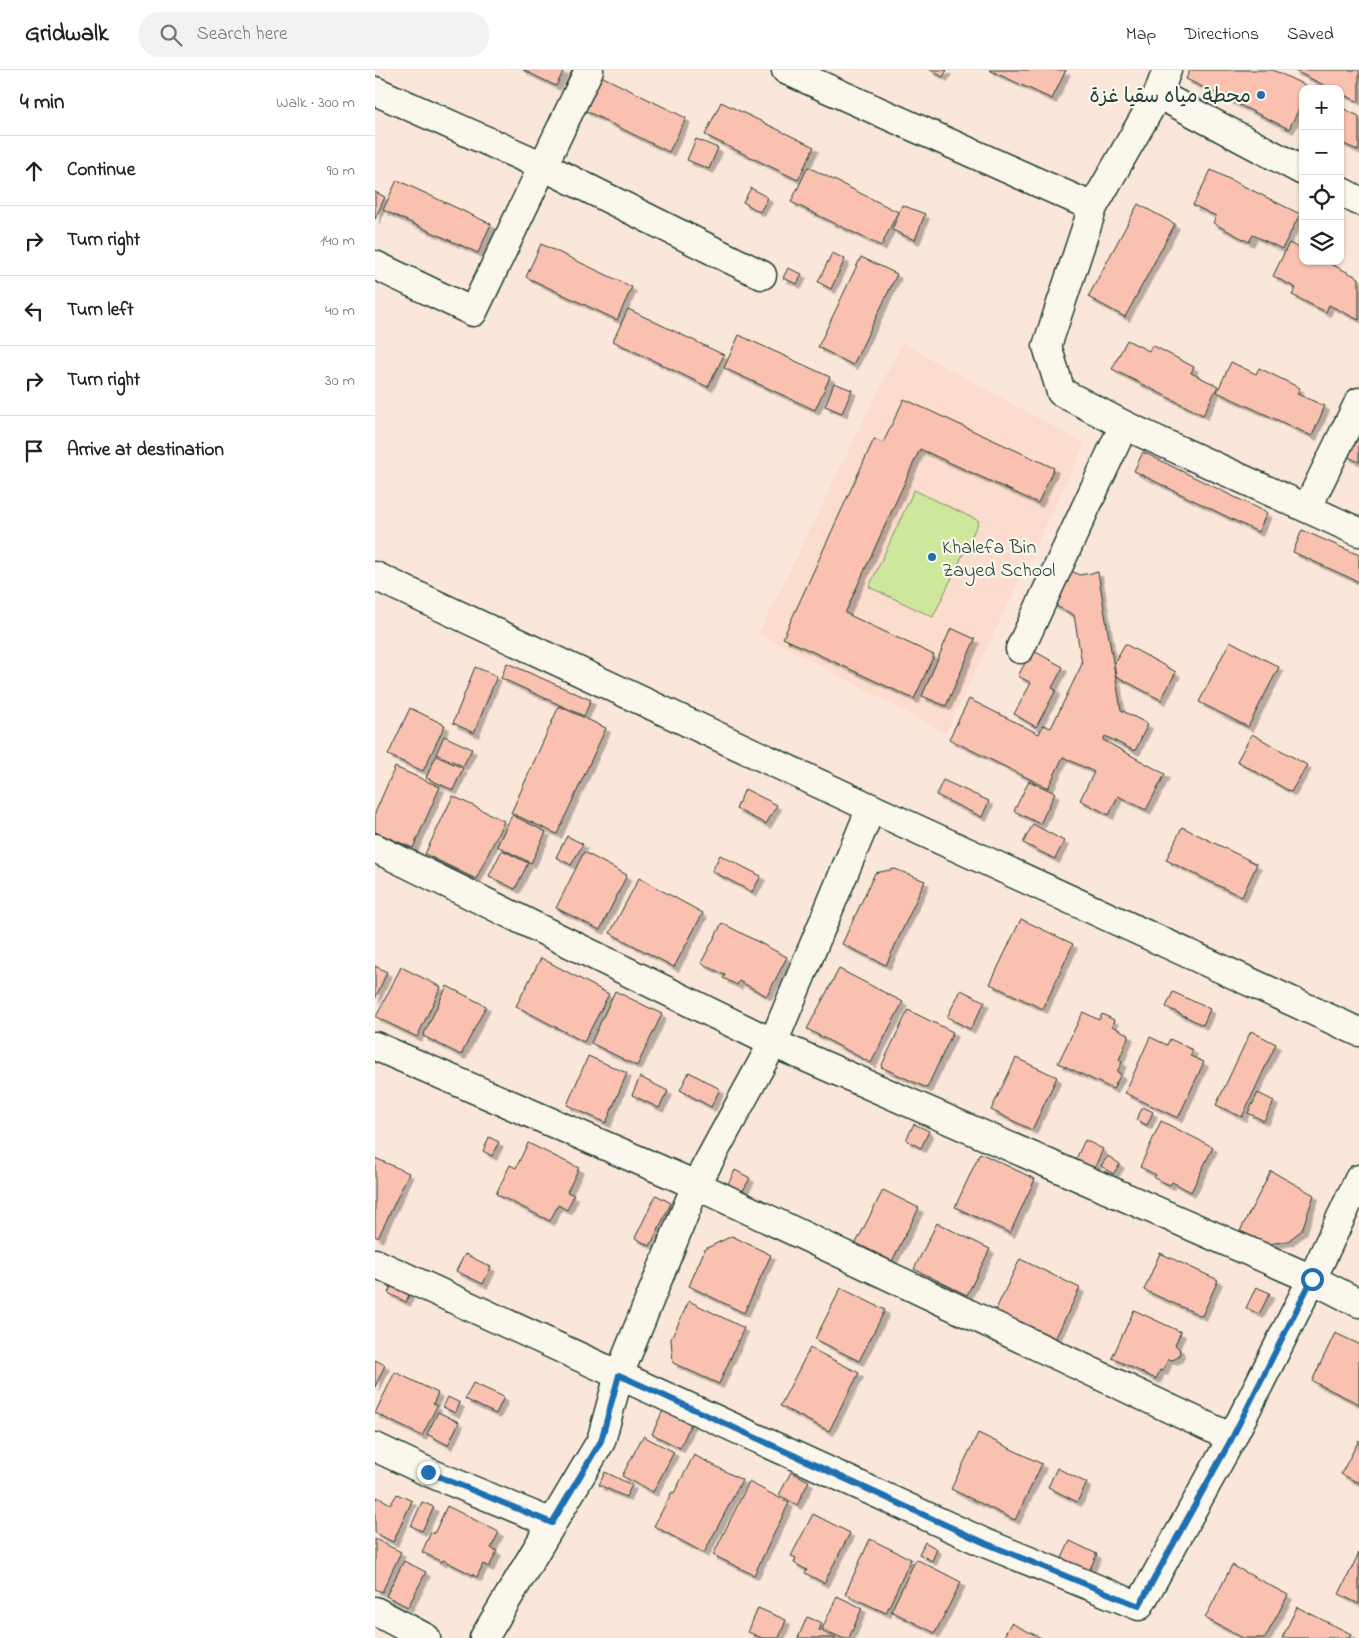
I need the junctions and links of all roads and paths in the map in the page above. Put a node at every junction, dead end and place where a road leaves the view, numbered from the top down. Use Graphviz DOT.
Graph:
graph roads {
  1 [pos="589,70"];
  2 [pos="786,70"];
  3 [pos="1163,82"];
  4 [pos="375,90"];
  5 [pos="543,166"];
  6 [pos="1299,168"];
  7 [pos="1344,194"];
  8 [pos="1359,202"];
  9 [pos="1093,206"];
  10 [pos="375,266"];
  11 [pos="761,275"];
  12 [pos="1359,402"];
  13 [pos="1124,425"];
  14 [pos="1307,508"];
  15 [pos="1359,532"];
  16 [pos="375,576"];
  17 [pos="1020,650"];
  18 [pos="871,808"];
  19 [pos="375,848"];
  20 [pos="1359,1032"];
  21 [pos="773,1043"];
  22 [pos="375,1046"];
  23 [pos="1359,1179"];
  24 [pos="696,1185"];
  25 [pos="375,1263"];
  26 [pos="1312,1279"];
  27 [pos="1359,1303"];
  28 [pos="619,1375"];
  29 [pos="1232,1438"];
  30 [pos="375,1447"];
  31 [pos="552,1523"];
  32 [pos="375,1611"];
  33 [pos="427,1638"];
  34 [pos="483,1638"];
  1 -- 5 [label="street"];
  2 -- 9 [label="street"];
  3 -- 6 [label="street"];
  3 -- 9 [label="street"];
  4 -- 5 [label="street"];
  5 -- 10 [label="street"];
  5 -- 11 [label="street"];
  7 -- 8 [label="street"];
  9 -- 13 [label="street"];
  12 -- 14 [label="street"];
  13 -- 14 [label="street"];
  13 -- 17 [label="street"];
  14 -- 15 [label="street"];
  16 -- 18 [label="street"];
  18 -- 20 [label="street"];
  18 -- 21 [label="street"];
  19 -- 21 [label="street"];
  21 -- 24 [label="street"];
  21 -- 26 [label="street"];
  22 -- 24 [label="street"];
  23 -- 26 [label="street"];
  24 -- 28 [label="street"];
  24 -- 29 [label="street"];
  25 -- 28 [label="street"];
  26 -- 27 [label="street"];
  26 -- 29 [label="street"];
  28 -- 29 [label="street"];
  28 -- 31 [label="street"];
  30 -- 31 [label="street"];
  31 -- 34 [label="street"];
  32 -- 33 [label="street"];
}
